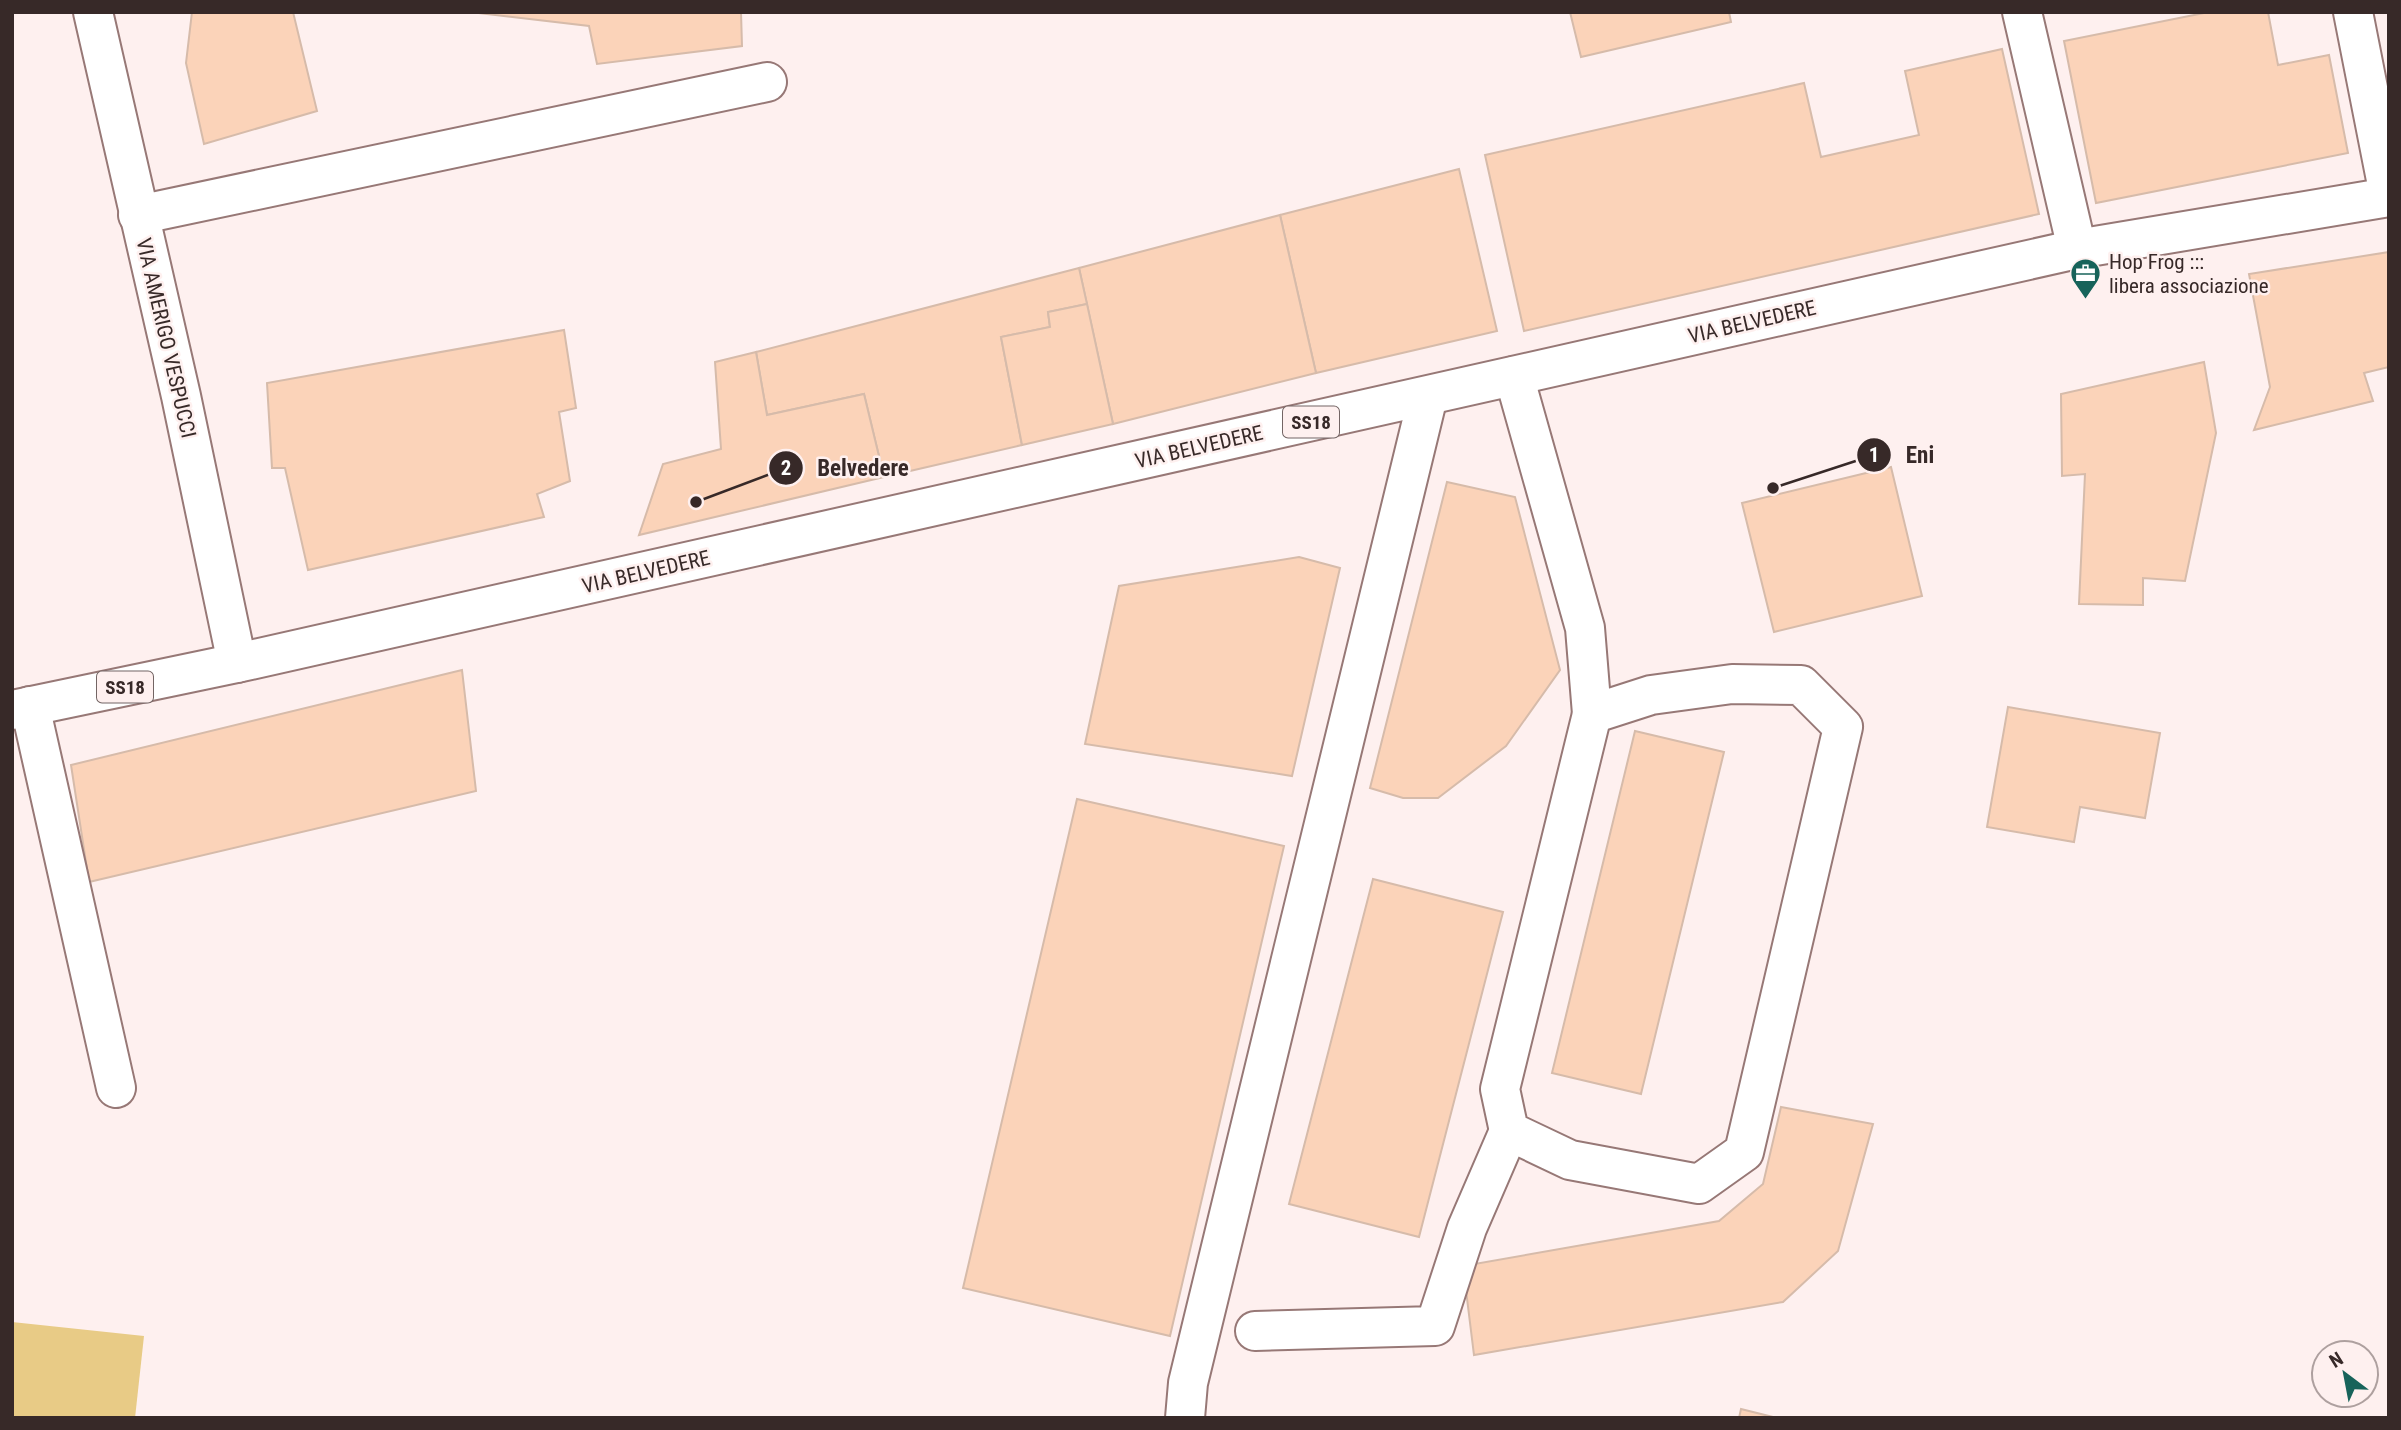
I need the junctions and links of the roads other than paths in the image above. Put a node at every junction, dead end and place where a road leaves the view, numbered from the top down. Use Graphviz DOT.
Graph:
graph roads {
  1 [pos="93,12"];
  2 [pos="2022,12"];
  3 [pos="2353,12"];
  4 [pos="767,82"];
  5 [pos="2389,196"];
  6 [pos="138,215"];
  7 [pos="2077,249"];
  8 [pos="1514,376"];
  9 [pos="1429,396"];
  10 [pos="237,663"];
  11 [pos="21,708"];
  12 [pos="1592,714"];
  13 [pos="116,1088"];
  14 [pos="1509,1131"];
  15 [pos="1255,1331"];
  16 [pos="1185,1418"];
  1 -- 6 [label="main road, VIA AMERIGO VESPUCCI"];
  2 -- 7 [label="main road"];
  3 -- 5 [label="main road"];
  4 -- 6 [label="main road"];
  5 -- 7 [label="main road, VIA BELVEDERE / SS18"];
  6 -- 10 [label="main road, VIA AMERIGO VESPUCCI"];
  7 -- 8 [label="main road, VIA BELVEDERE / SS18"];
  8 -- 9 [label="main road, VIA BELVEDERE / SS18"];
  8 -- 12 [label="main road"];
  9 -- 10 [label="main road, VIA BELVEDERE / SS18"];
  9 -- 16 [label="main road"];
  10 -- 11 [label="main road, VIA BELVEDERE / SS18"];
  11 -- 13 [label="main road"];
  12 -- 14 [label="main road"];
  12 -- 14 [label="main road"];
  14 -- 15 [label="main road"];
}
